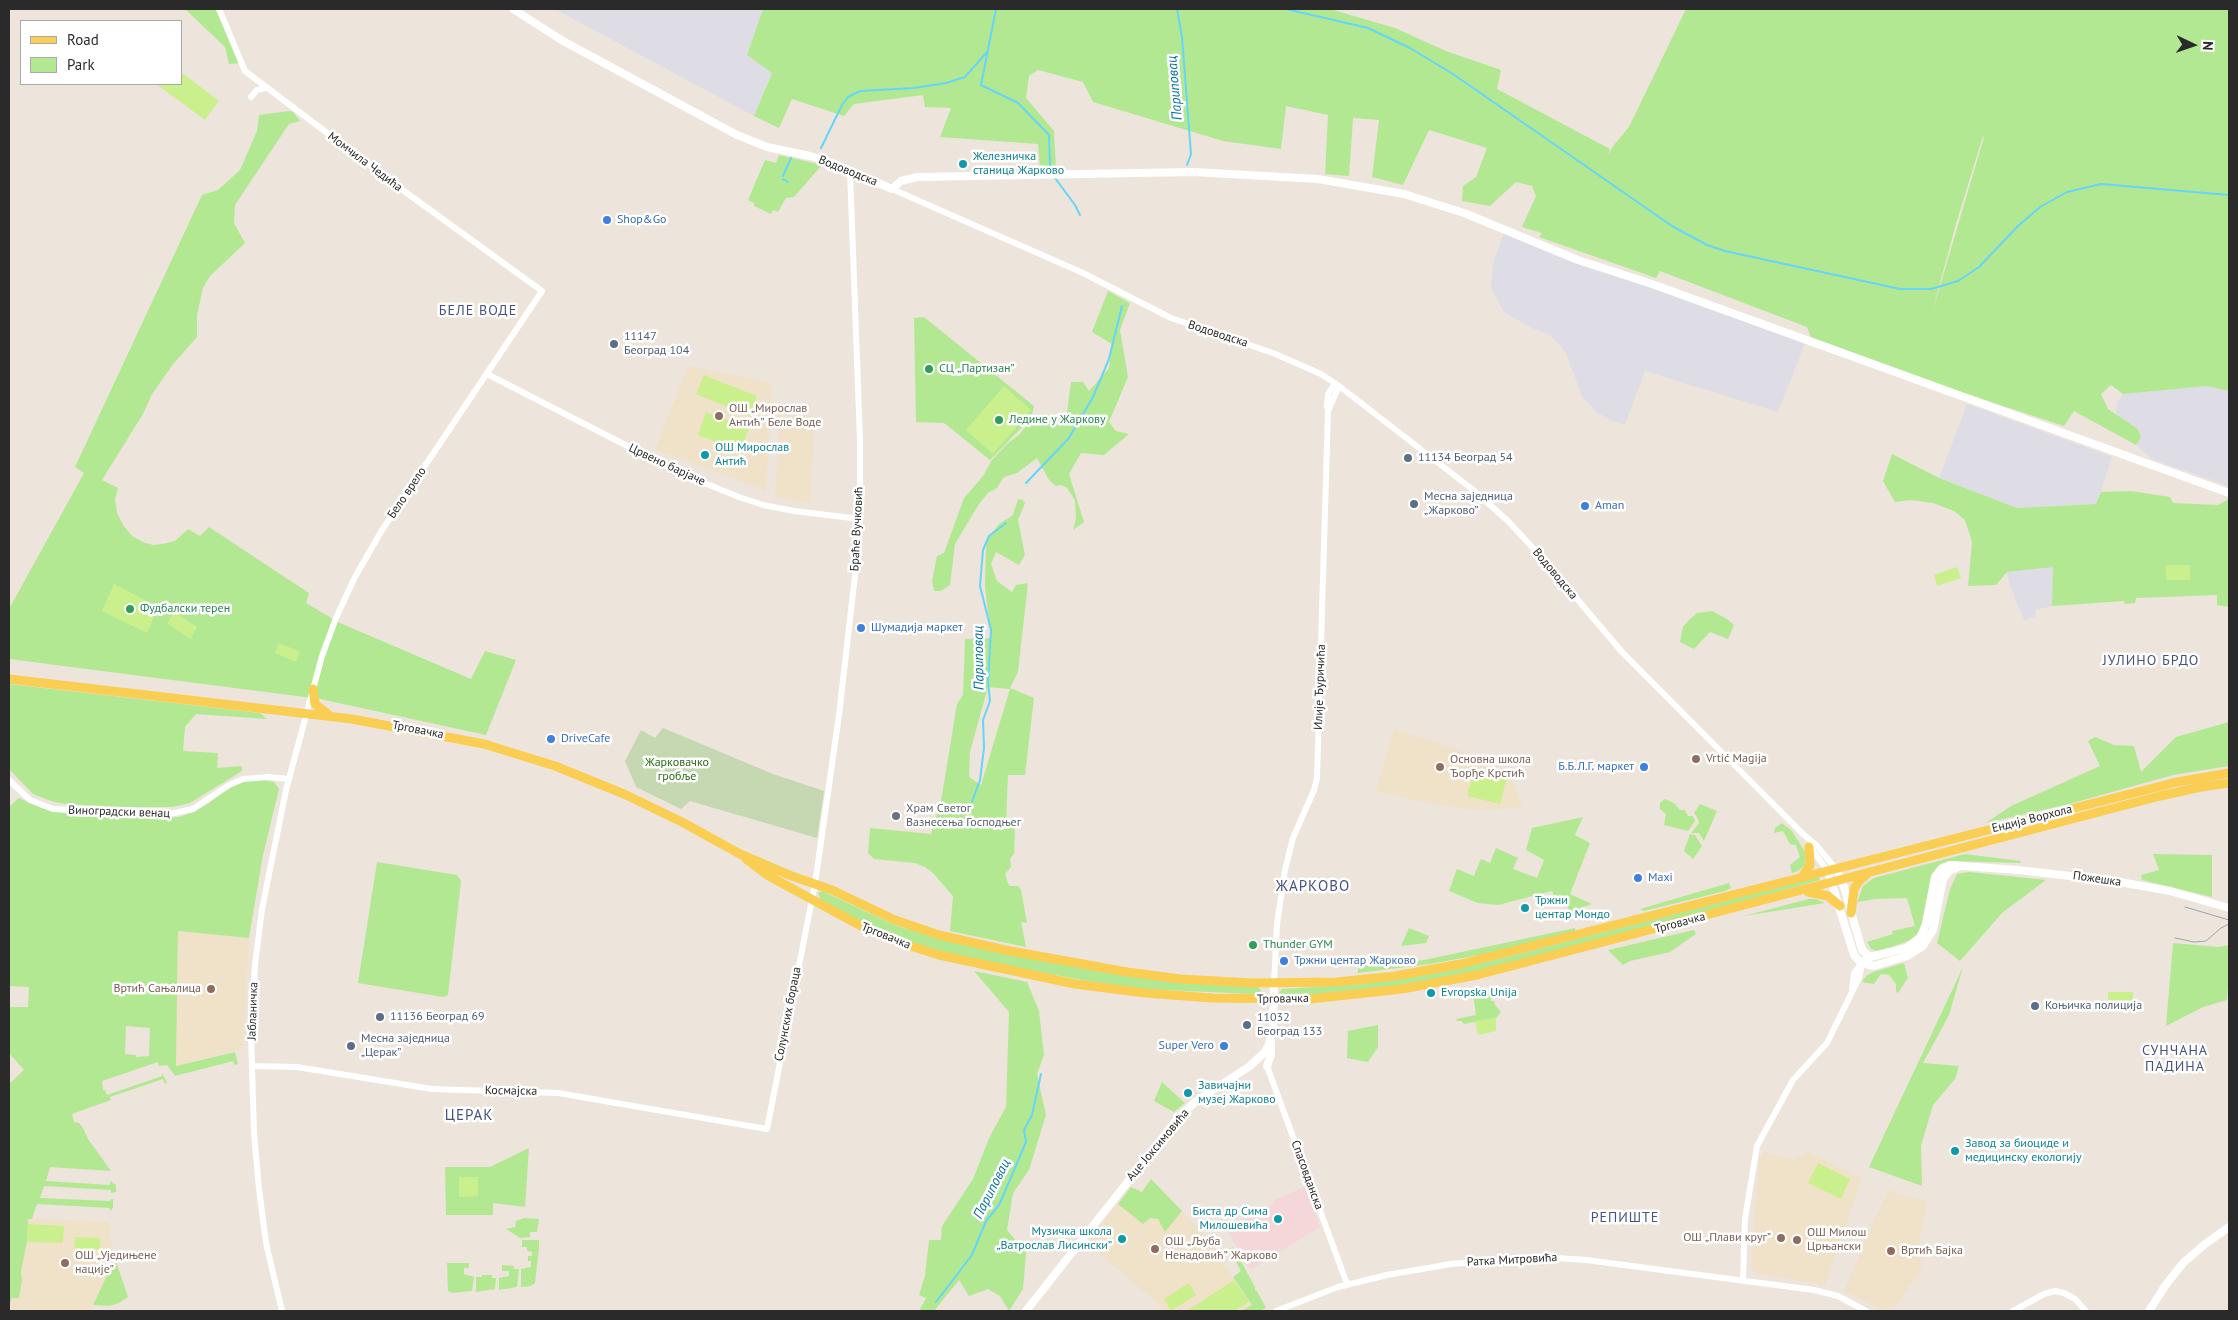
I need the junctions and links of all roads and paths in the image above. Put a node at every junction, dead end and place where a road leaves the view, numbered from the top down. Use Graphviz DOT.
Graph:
graph roads {
  1 [pos="218,9"];
  2 [pos="513,9"];
  3 [pos="265,88"];
  4 [pos="251,97"];
  5 [pos="850,171"];
  6 [pos="892,189"];
  7 [pos="542,291"];
  8 [pos="487,374"];
  9 [pos="1337,384"];
  10 [pos="1349,394"];
  11 [pos="1331,402"];
  12 [pos="1328,410"];
  13 [pos="2229,493"];
  14 [pos="860,519"];
  15 [pos="9,679"];
  16 [pos="313,689"];
  17 [pos="308,714"];
  18 [pos="331,716"];
  19 [pos="2229,773"];
  20 [pos="9,780"];
  21 [pos="289,780"];
  22 [pos="2229,783"];
  23 [pos="1803,834"];
  24 [pos="1809,847"];
  25 [pos="740,854"];
  26 [pos="1963,865"];
  27 [pos="1832,870"];
  28 [pos="1868,873"];
  29 [pos="1802,878"];
  30 [pos="1837,882"];
  31 [pos="815,884"];
  32 [pos="1800,891"];
  33 [pos="811,900"];
  34 [pos="1840,906"];
  35 [pos="2229,908"];
  36 [pos="1851,913"];
  37 [pos="1867,956"];
  38 [pos="1862,964"];
  39 [pos="1274,983"];
  40 [pos="1274,1000"];
  41 [pos="1271,1037"];
  42 [pos="1267,1049"];
  43 [pos="253,1066"];
  44 [pos="1267,1066"];
  45 [pos="768,1129"];
  46 [pos="2229,1227"];
  47 [pos="1743,1280"];
  48 [pos="1346,1284"];
  49 [pos="282,1311"];
  50 [pos="1026,1311"];
  51 [pos="1276,1311"];
  52 [pos="1866,1311"];
  53 [pos="2013,1311"];
  54 [pos="2086,1311"];
  55 [pos="2149,1311"];
  1 -- 3 [label="street, Момчила Чедића"];
  2 -- 5 [label="main road, Водоводска"];
  3 -- 4 [label="street"];
  3 -- 7 [label="street, Момчила Чедића"];
  5 -- 6 [label="main road, Водоводска"];
  5 -- 14 [label="street, Браће Вучковић"];
  6 -- 9 [label="street, Водоводска"];
  6 -- 13 [label="main road"];
  7 -- 8 [label="street, Бело врело"];
  8 -- 14 [label="street, Црвено барјаче"];
  8 -- 16 [label="street, Бело врело"];
  9 -- 10 [label="street, Водоводска"];
  9 -- 11 [label="street, Илије Ђуричића"];
  9 -- 12 [label="street"];
  10 -- 11 [label="street"];
  10 -- 23 [label="street, Водоводска"];
  11 -- 12 [label="street, Илије Ђуричића"];
  12 -- 39 [label="street, Илије Ђуричића"];
  14 -- 31 [label="street, Браће Вучковић"];
  15 -- 17 [label="main road, Трговачка"];
  16 -- 17 [label="street, Бело врело"];
  16 -- 18 [label="main road"];
  17 -- 18 [label="main road, Трговачка"];
  17 -- 21 [label="street, Јабланичка"];
  18 -- 25 [label="main road, Трговачка"];
  19 -- 27 [label="main road, Ендија Ворхола"];
  20 -- 21 [label="street, Виноградски венац"];
  21 -- 43 [label="street, Јабланичка"];
  22 -- 28 [label="main road, Ендија Ворхола"];
  23 -- 24 [label="street, Водоводска"];
  23 -- 27 [label="street, Водоводска"];
  24 -- 27 [label="street, Водоводска"];
  24 -- 29 [label="main road"];
  25 -- 31 [label="main road, Трговачка"];
  25 -- 33 [label="main road, Трговачка"];
  26 -- 35 [label="main road, Пожешка"];
  26 -- 37 [label="main road, Пожешка"];
  26 -- 38 [label="main road"];
  27 -- 29 [label="main road, Трговачка"];
  27 -- 30 [label="main road"];
  28 -- 30 [label="main road, Ендија Ворхола"];
  28 -- 36 [label="main road"];
  29 -- 39 [label="main road, Трговачка"];
  30 -- 32 [label="main road, Трговачка"];
  30 -- 34 [label="main road"];
  30 -- 36 [label="main road"];
  31 -- 33 [label="street, Браће Вучковић"];
  31 -- 39 [label="main road, Трговачка"];
  32 -- 34 [label="main road"];
  32 -- 40 [label="main road, Трговачка"];
  33 -- 40 [label="main road, Трговачка"];
  33 -- 45 [label="street, Солунских бораца"];
  34 -- 38 [label="main road"];
  36 -- 37 [label="main road"];
  37 -- 38 [label="street"];
  38 -- 47 [label="street"];
  39 -- 40 [label="main road, Аце Јоксимовића"];
  40 -- 41 [label="main road, Аце Јоксимовића"];
  41 -- 42 [label="main road, Аце Јоксимовића"];
  41 -- 44 [label="main road"];
  42 -- 44 [label="main road"];
  42 -- 50 [label="main road, Аце Јоксимовића"];
  43 -- 45 [label="street, Космајска"];
  43 -- 49 [label="street, Јабланичка"];
  44 -- 48 [label="street, Спасовданска"];
  46 -- 55 [label="main road"];
  47 -- 48 [label="street, Ратка Митровића"];
  47 -- 52 [label="street, Ратка Митровића"];
  48 -- 51 [label="street, Ратка Митровића"];
  53 -- 54 [label="street"];
}
